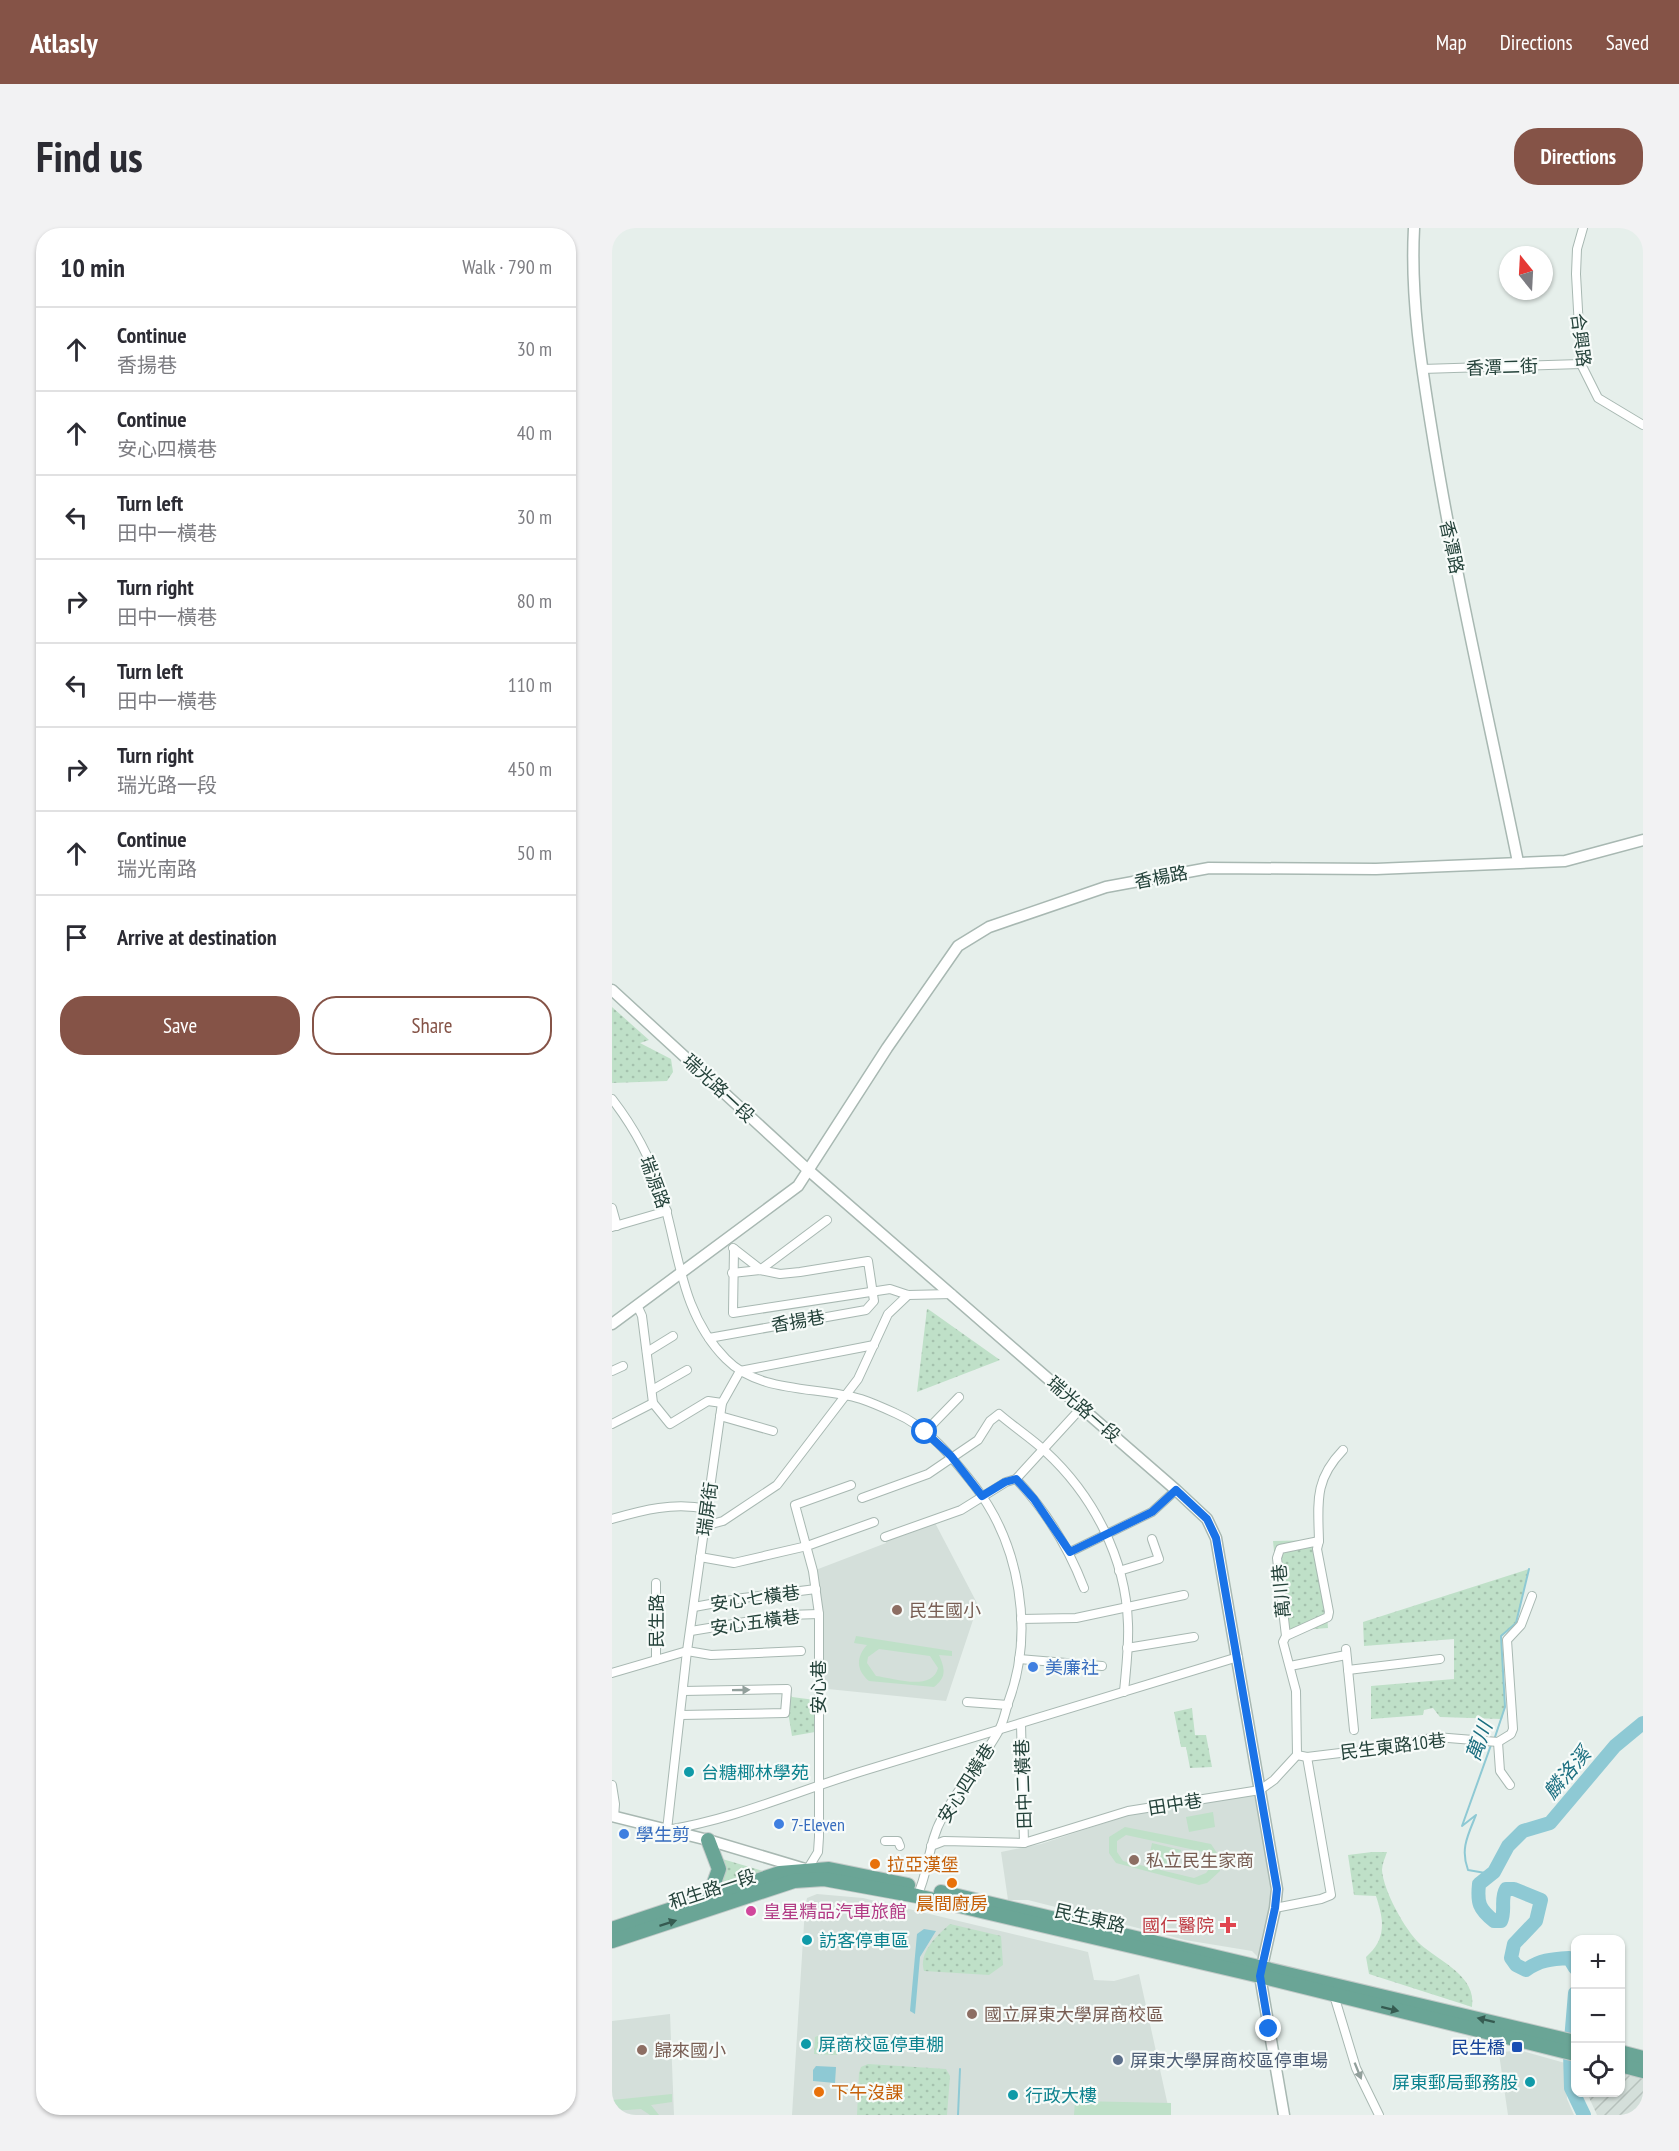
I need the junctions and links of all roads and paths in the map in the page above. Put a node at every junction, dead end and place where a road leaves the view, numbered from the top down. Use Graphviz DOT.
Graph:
graph roads {
  1 [pos="1414,228"];
  2 [pos="1583,228"];
  3 [pos="1581,364"];
  4 [pos="1422,369"];
  5 [pos="1643,425"];
  6 [pos="1643,840"];
  7 [pos="1518,862"];
  8 [pos="612,990"];
  9 [pos="612,1099"];
  10 [pos="807,1169"];
  11 [pos="612,1208"];
  12 [pos="667,1211"];
  13 [pos="827,1220"];
  14 [pos="615,1227"];
  15 [pos="728,1238"];
  16 [pos="734,1249"];
  17 [pos="760,1270"];
  18 [pos="732,1273"];
  19 [pos="680,1274"];
  20 [pos="872,1291"];
  21 [pos="952,1294"];
  22 [pos="908,1295"];
  23 [pos="637,1305"];
  24 [pos="612,1324"];
  25 [pos="673,1336"];
  26 [pos="709,1338"];
  27 [pos="874,1345"];
  28 [pos="647,1352"];
  29 [pos="623,1366"];
  30 [pos="687,1370"];
  31 [pos="612,1371"];
  32 [pos="740,1371"];
  33 [pos="652,1390"];
  34 [pos="846,1396"];
  35 [pos="959,1397"];
  36 [pos="653,1403"];
  37 [pos="722,1403"];
  38 [pos="1082,1407"];
  39 [pos="720,1416"];
  40 [pos="612,1424"];
  41 [pos="774,1431"];
  42 [pos="925,1432"];
  43 [pos="1045,1450"];
  44 [pos="1343,1450"];
  45 [pos="951,1456"];
  46 [pos="1016,1479"];
  47 [pos="851,1485"];
  48 [pos="1176,1490"];
  49 [pos="982,1496"];
  50 [pos="862,1498"];
  51 [pos="707,1509"];
  52 [pos="612,1519"];
  53 [pos="874,1522"];
  54 [pos="705,1526"];
  55 [pos="1108,1535"];
  56 [pos="885,1537"];
  57 [pos="1152,1539"];
  58 [pos="1319,1541"];
  59 [pos="807,1546"];
  60 [pos="1070,1552"];
  61 [pos="700,1557"];
  62 [pos="1119,1571"];
  63 [pos="656,1582"];
  64 [pos="1084,1588"];
  65 [pos="816,1589"];
  66 [pos="1184,1595"];
  67 [pos="1532,1596"];
  68 [pos="694,1607"];
  69 [pos="1126,1608"];
  70 [pos="819,1614"];
  71 [pos="1021,1619"];
  72 [pos="691,1630"];
  73 [pos="1194,1637"];
  74 [pos="1284,1639"];
  75 [pos="1127,1648"];
  76 [pos="687,1651"];
  77 [pos="801,1651"];
  78 [pos="1238,1657"];
  79 [pos="1019,1659"];
  80 [pos="1440,1659"];
  81 [pos="656,1660"];
  82 [pos="1102,1666"];
  83 [pos="1290,1666"];
  84 [pos="1348,1670"];
  85 [pos="612,1672"];
  86 [pos="683,1691"];
  87 [pos="1124,1692"];
  88 [pos="967,1702"];
  89 [pos="1008,1706"];
  90 [pos="680,1715"];
  91 [pos="1021,1724"];
  92 [pos="1000,1730"];
  93 [pos="1354,1730"];
  94 [pos="1498,1742"];
  95 [pos="1297,1755"];
  96 [pos="1307,1757"];
  97 [pos="612,1785"];
  98 [pos="1510,1785"];
  99 [pos="818,1786"];
  100 [pos="1260,1790"];
  101 [pos="613,1817"];
  102 [pos="667,1830"];
  103 [pos="708,1840"];
  104 [pos="885,1841"];
  105 [pos="1024,1844"];
  106 [pos="900,1846"];
  107 [pos="931,1846"];
  108 [pos="807,1870"];
  109 [pos="824,1879"];
  110 [pos="919,1892"];
  111 [pos="709,1897"];
  112 [pos="1275,1908"];
  113 [pos="612,1929"];
  114 [pos="612,1941"];
  115 [pos="1261,1971"];
  116 [pos="1334,1989"];
  117 [pos="1542,2040"];
  118 [pos="1571,2042"];
  119 [pos="1571,2052"];
  120 [pos="1625,2053"];
  121 [pos="1643,2058"];
  122 [pos="1625,2067"];
  123 [pos="1643,2071"];
  124 [pos="1284,2115"];
  125 [pos="1379,2115"];
  1 -- 4 [label="street, 香潭路"];
  2 -- 3 [label="street, 合興路"];
  3 -- 4 [label="street, 香潭二街"];
  3 -- 5 [label="street, 合興路"];
  4 -- 7 [label="street, 香潭路"];
  6 -- 7 [label="street, 香楊路"];
  7 -- 10 [label="street, 香楊路"];
  8 -- 10 [label="street, 瑞光路一段"];
  9 -- 12 [label="street, 瑞源路"];
  10 -- 15 [label="street"];
  10 -- 21 [label="street, 瑞光路一段"];
  11 -- 14 [label="street"];
  12 -- 14 [label="street"];
  12 -- 19 [label="street, 瑞源路"];
  13 -- 17 [label="street"];
  15 -- 16 [label="street"];
  15 -- 19 [label="street"];
  16 -- 17 [label="street"];
  16 -- 18 [label="street"];
  17 -- 18 [label="street"];
  17 -- 20 [label="street"];
  18 -- 20 [label="street"];
  19 -- 23 [label="street"];
  19 -- 26 [label="street"];
  20 -- 22 [label="street"];
  20 -- 26 [label="street, 香揚巷"];
  21 -- 22 [label="street"];
  21 -- 38 [label="street, 瑞光路一段"];
  22 -- 27 [label="street"];
  23 -- 24 [label="street"];
  23 -- 28 [label="street"];
  25 -- 28 [label="street"];
  26 -- 32 [label="street"];
  27 -- 32 [label="street, 香揚巷"];
  27 -- 34 [label="street"];
  28 -- 33 [label="street"];
  29 -- 31 [label="street"];
  30 -- 33 [label="street"];
  32 -- 34 [label="street"];
  32 -- 37 [label="street, 瑞屏街"];
  33 -- 36 [label="street"];
  34 -- 42 [label="street"];
  34 -- 54 [label="street"];
  35 -- 42 [label="street"];
  36 -- 37 [label="street"];
  36 -- 40 [label="street"];
  37 -- 39 [label="street, 瑞屏街"];
  38 -- 43 [label="street"];
  38 -- 48 [label="street, 瑞光路一段"];
  39 -- 41 [label="street"];
  39 -- 51 [label="street, 瑞屏街"];
  42 -- 45 [label="street"];
  43 -- 45 [label="street"];
  43 -- 46 [label="street"];
  43 -- 55 [label="street"];
  44 -- 58 [label="street, 萬川巷"];
  45 -- 49 [label="street, 安心四橫巷"];
  45 -- 50 [label="street"];
  46 -- 49 [label="street"];
  46 -- 60 [label="street"];
  47 -- 59 [label="street, 安心巷"];
  48 -- 55 [label="street"];
  48 -- 78 [label="street, 瑞光路一段"];
  49 -- 56 [label="street"];
  49 -- 71 [label="street, 安心四橫巷"];
  51 -- 52 [label="street"];
  51 -- 54 [label="street, 瑞屏街"];
  53 -- 59 [label="street"];
  54 -- 61 [label="street, 瑞屏街"];
  55 -- 60 [label="street"];
  55 -- 62 [label="street"];
  57 -- 62 [label="street"];
  58 -- 74 [label="street, 萬川巷"];
  58 -- 74 [label="street, 萬川巷"];
  59 -- 61 [label="street"];
  59 -- 65 [label="street, 安心巷"];
  60 -- 64 [label="street"];
  61 -- 68 [label="street, 瑞屏街"];
  62 -- 69 [label="street"];
  63 -- 81 [label="street, 民生路"];
  65 -- 68 [label="street, 安心七橫巷"];
  65 -- 70 [label="street, 安心巷"];
  66 -- 69 [label="street"];
  67 -- 94 [label="street"];
  68 -- 72 [label="street, 瑞屏街"];
  69 -- 71 [label="street"];
  69 -- 75 [label="street"];
  70 -- 72 [label="street, 安心五橫巷"];
  70 -- 99 [label="street, 安心巷"];
  71 -- 79 [label="street, 安心四橫巷"];
  72 -- 76 [label="street, 瑞屏街"];
  73 -- 75 [label="street"];
  74 -- 83 [label="street"];
  75 -- 87 [label="street"];
  76 -- 77 [label="street"];
  76 -- 81 [label="street"];
  76 -- 86 [label="street, 瑞屏街"];
  78 -- 87 [label="street"];
  78 -- 100 [label="street, 瑞光路一段"];
  79 -- 82 [label="street"];
  79 -- 89 [label="street, 安心四橫巷"];
  80 -- 84 [label="street"];
  81 -- 85 [label="street"];
  83 -- 84 [label="street"];
  83 -- 95 [label="street"];
  84 -- 93 [label="street"];
  86 -- 90 [label="street, 瑞屏街"];
  86 -- 90 [label="street, one-way"];
  87 -- 91 [label="street"];
  88 -- 89 [label="street"];
  89 -- 92 [label="street, 安心四橫巷"];
  90 -- 102 [label="street, 瑞屏街"];
  91 -- 92 [label="street"];
  91 -- 105 [label="street, 田中二橫巷"];
  92 -- 99 [label="street"];
  92 -- 107 [label="street, 安心四橫巷"];
  94 -- 96 [label="street, 民生東路10巷"];
  94 -- 98 [label="street"];
  95 -- 96 [label="street, 民生東路10巷"];
  95 -- 100 [label="street"];
  96 -- 112 [label="street"];
  97 -- 101 [label="street"];
  99 -- 102 [label="street"];
  99 -- 108 [label="street, 安心巷"];
  100 -- 105 [label="street, 田中巷"];
  100 -- 112 [label="street, 瑞光路一段"];
  101 -- 102 [label="street"];
  102 -- 103 [label="street, 民生東路"];
  103 -- 108 [label="street, 民生東路"];
  103 -- 111 [label="main road"];
  104 -- 106 [label="street"];
  105 -- 107 [label="street, 田中巷"];
  107 -- 110 [label="street, 安心四橫巷"];
  108 -- 109 [label="street, 民生東路"];
  108 -- 110 [label="main road, 民生東路"];
  108 -- 111 [label="main road, 和生路一段"];
  109 -- 110 [label="main road, 民生東路"];
  114 -- 109 [label="main road, 和生路一段, one-way"];
  110 -- 115 [label="main road, 民生東路"];
  111 -- 113 [label="main road, 和生路一段"];
  112 -- 115 [label="street, 瑞光路一段"];
  115 -- 116 [label="main road, 民生東路"];
  115 -- 124 [label="street"];
  116 -- 117 [label="main road, 民生東路"];
  116 -- 125 [label="street, one-way"];
  117 -- 118 [label="main road"];
  117 -- 119 [label="main road, 民生東路"];
  120 -- 121 [label="main road"];
  122 -- 123 [label="main road"];
}
